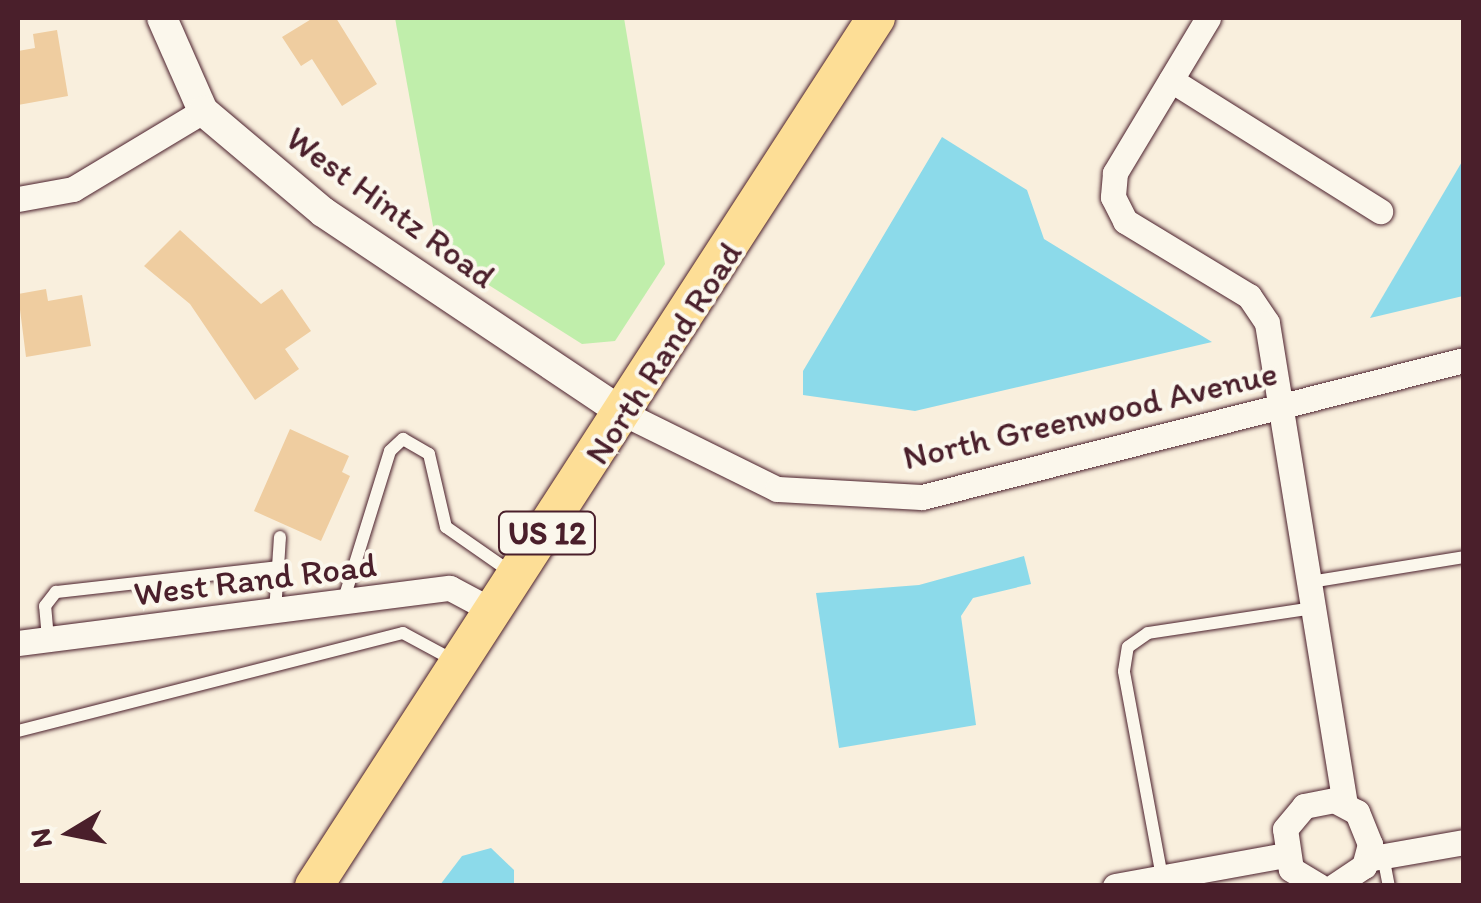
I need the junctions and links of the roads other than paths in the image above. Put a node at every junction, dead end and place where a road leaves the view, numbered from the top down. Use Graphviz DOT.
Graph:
graph roads {
  1 [pos="162,18"];
  2 [pos="876,18"];
  3 [pos="1208,18"];
  4 [pos="1171,80"];
  5 [pos="203,110"];
  6 [pos="18,199"];
  7 [pos="1380,211"];
  8 [pos="1464,360"];
  9 [pos="1284,406"];
  10 [pos="625,414"];
  11 [pos="280,537"];
  12 [pos="1464,557"];
  13 [pos="278,567"];
  14 [pos="518,576"];
  15 [pos="1310,582"];
  16 [pos="342,604"];
  17 [pos="1314,608"];
  18 [pos="275,612"];
  19 [pos="495,612"];
  20 [pos="48,639"];
  21 [pos="18,643"];
  22 [pos="460,664"];
  23 [pos="18,731"];
  24 [pos="1345,804"];
  25 [pos="1464,842"];
  26 [pos="1285,855"];
  27 [pos="1375,858"];
  28 [pos="1162,877"];
  29 [pos="314,886"];
  30 [pos="1115,886"];
  31 [pos="1319,886"];
  32 [pos="1334,886"];
  33 [pos="1389,886"];
  1 -- 5 [label="street, West Hintz Road"];
  2 -- 10 [label="main road, North Rand Road / US 12"];
  3 -- 4 [label="street"];
  4 -- 7 [label="street"];
  4 -- 9 [label="street"];
  5 -- 6 [label="street"];
  5 -- 10 [label="street, West Hintz Road"];
  8 -- 9 [label="street, North Greenwood Avenue"];
  9 -- 10 [label="street, North Greenwood Avenue"];
  9 -- 15 [label="street"];
  10 -- 14 [label="main road, North Rand Road / US 12"];
  11 -- 13 [label="lane"];
  12 -- 15 [label="lane"];
  13 -- 18 [label="lane"];
  13 -- 20 [label="lane"];
  14 -- 16 [label="lane"];
  14 -- 19 [label="main road, North Rand Road / US 12"];
  15 -- 17 [label="street"];
  16 -- 18 [label="street, West Rand Road"];
  16 -- 19 [label="street, West Rand Road"];
  17 -- 24 [label="street"];
  17 -- 28 [label="lane"];
  18 -- 20 [label="street, West Rand Road"];
  19 -- 22 [label="main road, North Rand Road / US 12"];
  20 -- 21 [label="street, West Rand Road"];
  22 -- 23 [label="lane"];
  22 -- 29 [label="main road, North Rand Road / US 12"];
  24 -- 26 [label="street"];
  24 -- 27 [label="street"];
  25 -- 27 [label="street"];
  26 -- 28 [label="street"];
  26 -- 31 [label="street"];
  27 -- 32 [label="street"];
  27 -- 33 [label="lane"];
  28 -- 30 [label="street"];
}
